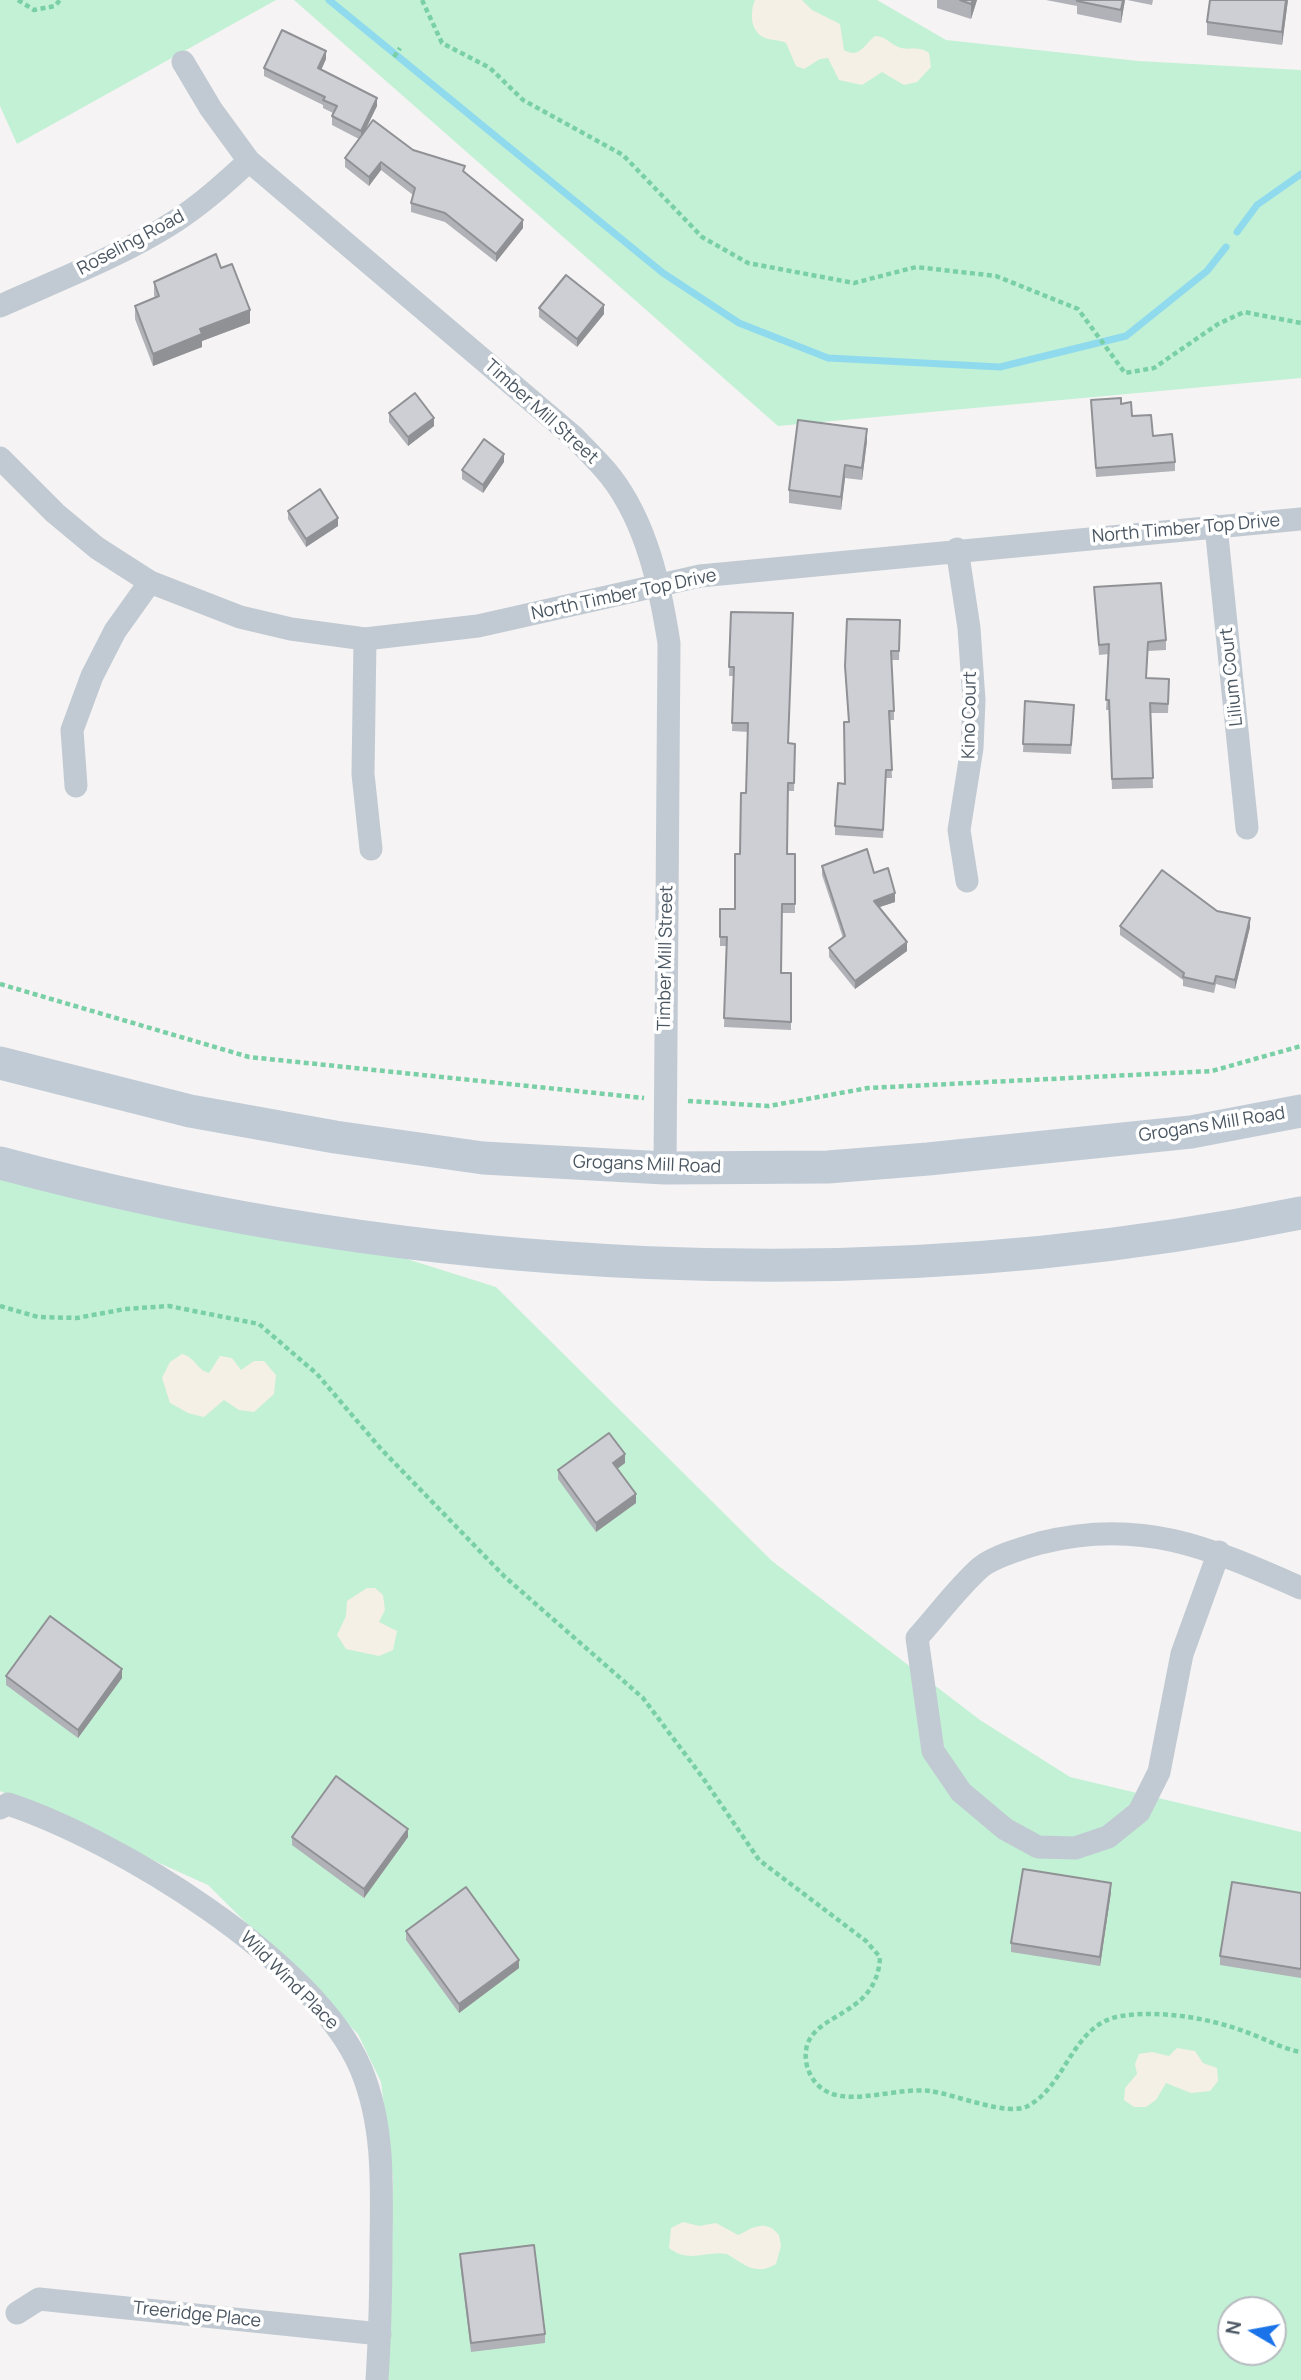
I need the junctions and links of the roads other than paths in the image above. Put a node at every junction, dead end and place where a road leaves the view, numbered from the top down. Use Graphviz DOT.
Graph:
graph roads {
  1 [pos="183,62"];
  2 [pos="249,161"];
  3 [pos="0,306"];
  4 [pos="0,458"];
  5 [pos="1301,519"];
  6 [pos="1216,526"];
  7 [pos="957,549"];
  8 [pos="150,582"];
  9 [pos="660,584"];
  10 [pos="365,639"];
  11 [pos="76,786"];
  12 [pos="1247,828"];
  13 [pos="371,849"];
  14 [pos="967,881"];
  15 [pos="0,1063"];
  16 [pos="1301,1111"];
  17 [pos="0,1163"];
  18 [pos="665,1168"];
  19 [pos="1301,1213"];
  20 [pos="1219,1552"];
  21 [pos="1301,1588"];
  22 [pos="0,1808"];
  23 [pos="17,2313"];
  24 [pos="380,2334"];
  25 [pos="377,2380"];
  1 -- 2 [label="street, Timber Mill Street"];
  2 -- 3 [label="street, Roseling Road"];
  2 -- 9 [label="street, Timber Mill Street"];
  4 -- 8 [label="street, North Timber Top Drive"];
  5 -- 6 [label="street, North Timber Top Drive"];
  6 -- 7 [label="street, North Timber Top Drive"];
  6 -- 12 [label="street, Lilium Court"];
  7 -- 9 [label="street, North Timber Top Drive"];
  7 -- 14 [label="street, Kino Court"];
  8 -- 10 [label="street, North Timber Top Drive"];
  8 -- 11 [label="street"];
  9 -- 10 [label="street, North Timber Top Drive"];
  9 -- 18 [label="street, Timber Mill Street"];
  10 -- 13 [label="street"];
  15 -- 18 [label="main road, Grogans Mill Road"];
  16 -- 18 [label="main road, Grogans Mill Road"];
  17 -- 19 [label="main road"];
  20 -- 20 [label="street"];
  20 -- 21 [label="street"];
  22 -- 24 [label="street, Wild Wind Place"];
  23 -- 24 [label="street, Treeridge Place"];
  24 -- 25 [label="street, Wild Wind Place"];
}
